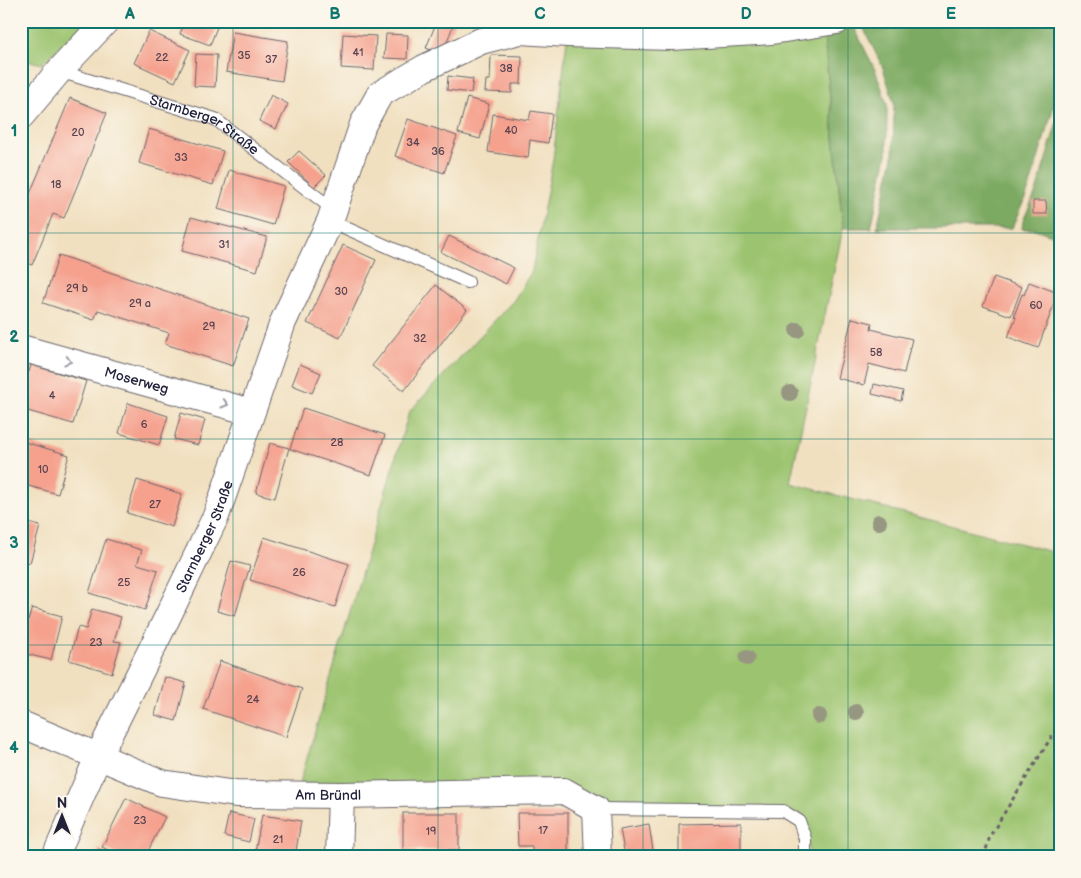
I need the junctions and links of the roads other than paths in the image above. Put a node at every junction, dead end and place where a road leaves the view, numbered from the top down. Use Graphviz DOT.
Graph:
graph roads {
  1 [pos="106,21"];
  2 [pos="837,21"];
  3 [pos="59,71"];
  4 [pos="21,116"];
  5 [pos="332,215"];
  6 [pos="468,282"];
  7 [pos="21,348"];
  8 [pos="251,412"];
  9 [pos="21,724"];
  10 [pos="98,757"];
  11 [pos="342,796"];
  12 [pos="596,809"];
  13 [pos="55,857"];
  14 [pos="339,857"];
  15 [pos="598,857"];
  16 [pos="805,857"];
  1 -- 3 [label="street"];
  2 -- 5 [label="street, Starnberger Straße"];
  3 -- 4 [label="street"];
  3 -- 5 [label="lane, Starnberger Straße"];
  5 -- 6 [label="lane"];
  5 -- 8 [label="street, Starnberger Straße"];
  7 -- 8 [label="street, Moserweg, one-way"];
  8 -- 10 [label="street, Starnberger Straße"];
  9 -- 10 [label="street, Am Bründl"];
  10 -- 11 [label="street, Am Bründl"];
  10 -- 13 [label="street, Starnberger Straße"];
  11 -- 12 [label="street, Am Bründl"];
  11 -- 14 [label="street"];
  12 -- 15 [label="street"];
  12 -- 16 [label="lane"];
}
